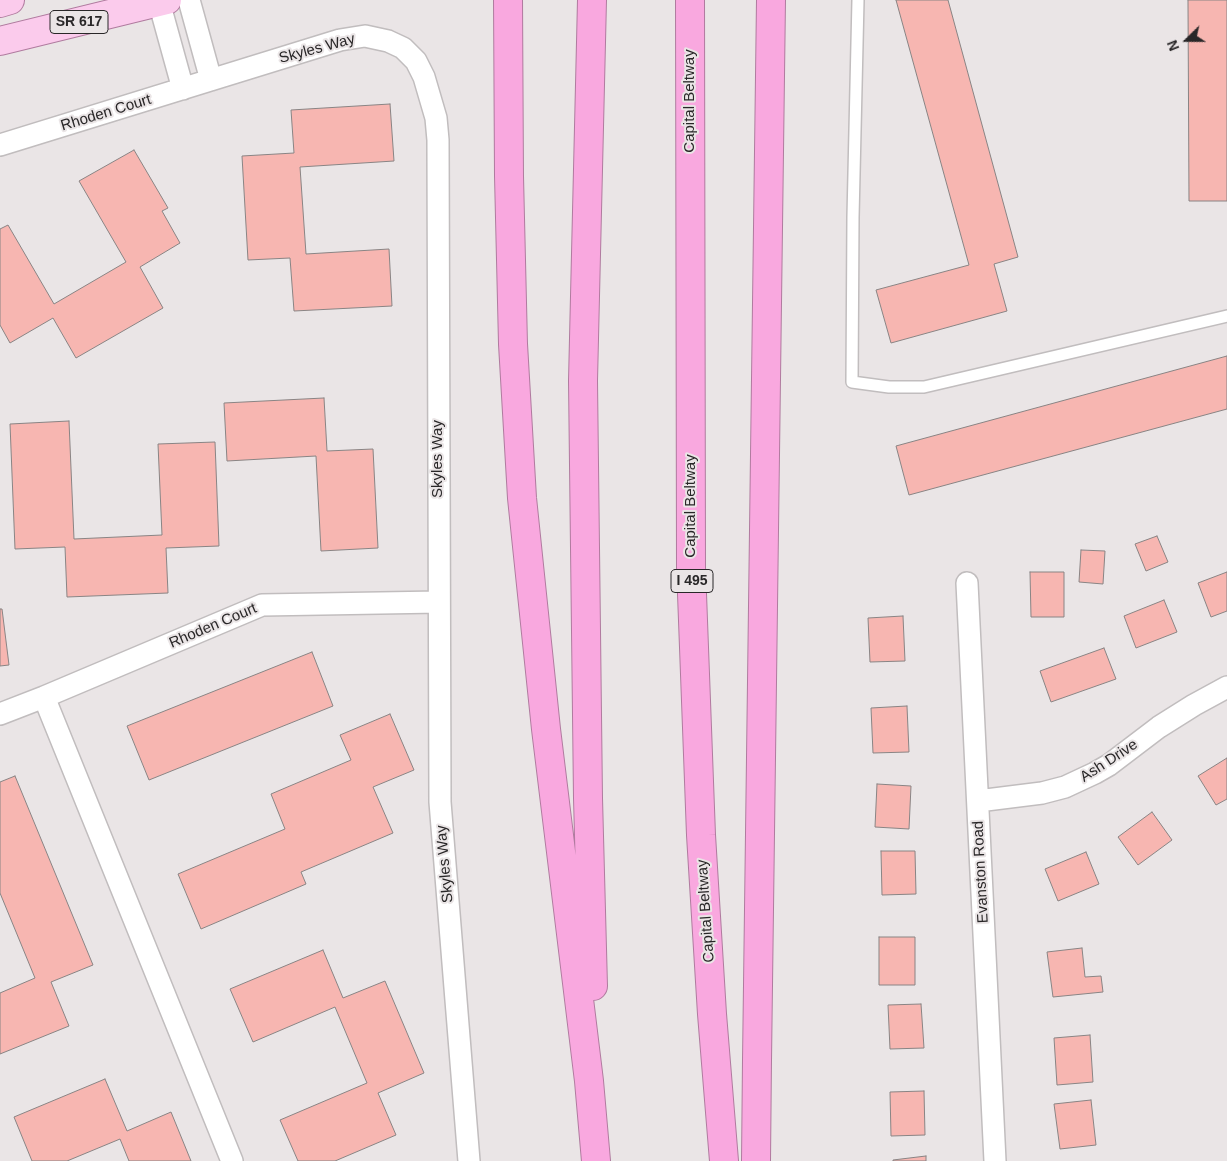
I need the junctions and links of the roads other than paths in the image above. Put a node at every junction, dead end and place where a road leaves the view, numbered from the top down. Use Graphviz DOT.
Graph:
graph roads {
  1 [pos="10,0"];
  2 [pos="189,0"];
  3 [pos="508,0"];
  4 [pos="592,0"];
  5 [pos="690,0"];
  6 [pos="772,0"];
  7 [pos="858,0"];
  8 [pos="162,1"];
  9 [pos="0,3"];
  10 [pos="0,40"];
  11 [pos="211,80"];
  12 [pos="183,89"];
  13 [pos="0,145"];
  14 [pos="1227,316"];
  15 [pos="967,583"];
  16 [pos="438,602"];
  17 [pos="1227,687"];
  18 [pos="44,697"];
  19 [pos="0,714"];
  20 [pos="978,801"];
  21 [pos="232,1161"];
  22 [pos="469,1161"];
  23 [pos="597,1161"];
  24 [pos="724,1161"];
  25 [pos="756,1161"];
  26 [pos="995,1161"];
  1 -- 9 [label="main road"];
  2 -- 11 [label="street"];
  3 -- 23 [label="highway"];
  4 -- 23 [label="highway"];
  5 -- 24 [label="highway, Capital Beltway / I 495"];
  6 -- 25 [label="highway"];
  7 -- 14 [label="lane"];
  8 -- 10 [label="main road, SR 617"];
  8 -- 12 [label="street"];
  11 -- 12 [label="street, Rhoden Court"];
  11 -- 16 [label="street, Skyles Way"];
  12 -- 13 [label="street, Rhoden Court"];
  15 -- 20 [label="street, Evanston Road"];
  16 -- 18 [label="street, Rhoden Court"];
  16 -- 22 [label="street, Skyles Way"];
  17 -- 20 [label="street, Ash Drive"];
  18 -- 19 [label="street, Rhoden Court"];
  18 -- 21 [label="street"];
  20 -- 26 [label="street, Evanston Road"];
}
